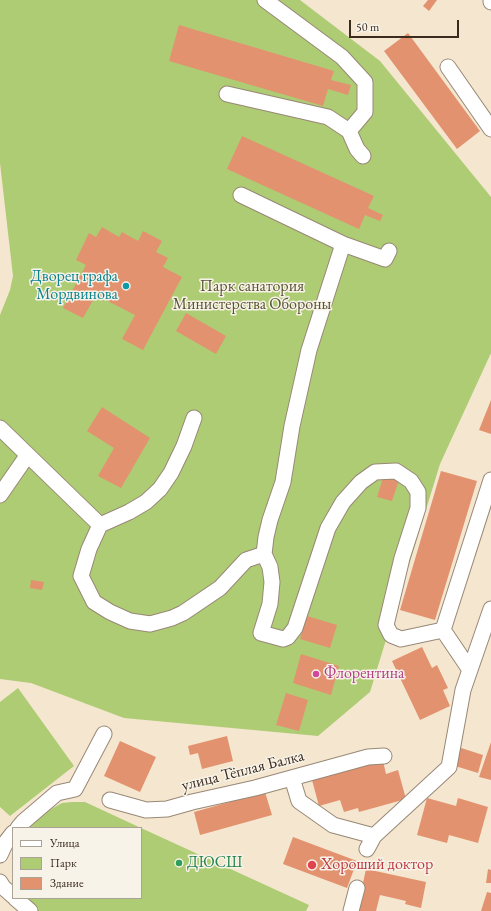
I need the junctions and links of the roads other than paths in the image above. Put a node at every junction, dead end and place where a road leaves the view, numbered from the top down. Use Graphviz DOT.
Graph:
graph roads {
  1 [pos="265,0"];
  2 [pos="448,67"];
  3 [pos="227,94"];
  4 [pos="491,129"];
  5 [pos="349,131"];
  6 [pos="362,156"];
  7 [pos="242,196"];
  8 [pos="343,244"];
  9 [pos="389,251"];
  10 [pos="194,418"];
  11 [pos="0,428"];
  12 [pos="27,456"];
  13 [pos="491,480"];
  14 [pos="0,494"];
  15 [pos="100,525"];
  16 [pos="264,554"];
  17 [pos="491,609"];
  18 [pos="443,630"];
  19 [pos="470,670"];
  20 [pos="104,734"];
  21 [pos="384,756"];
  22 [pos="292,778"];
  23 [pos="110,800"];
  24 [pos="19,827"];
  25 [pos="12,834"];
  26 [pos="374,836"];
  27 [pos="367,849"];
  28 [pos="0,855"];
  29 [pos="0,882"];
  30 [pos="357,888"];
  31 [pos="12,895"];
  32 [pos="16,899"];
  33 [pos="30,911"];
  34 [pos="351,911"];
  1 -- 5 [label="street"];
  2 -- 4 [label="street"];
  3 -- 5 [label="street"];
  5 -- 6 [label="street"];
  7 -- 8 [label="street"];
  8 -- 9 [label="street"];
  8 -- 16 [label="street"];
  10 -- 15 [label="street"];
  11 -- 12 [label="street"];
  12 -- 14 [label="street"];
  12 -- 15 [label="street"];
  13 -- 18 [label="street"];
  15 -- 16 [label="street"];
  16 -- 18 [label="street"];
  17 -- 19 [label="street"];
  18 -- 19 [label="street"];
  19 -- 26 [label="street"];
  20 -- 24 [label="street"];
  21 -- 22 [label="street, улица Тёплая Балка"];
  22 -- 23 [label="street, улица Тёплая Балка"];
  22 -- 26 [label="street"];
  25 -- 28 [label="street"];
  26 -- 27 [label="street"];
  29 -- 31 [label="street"];
  30 -- 34 [label="street"];
  32 -- 33 [label="street"];
}
